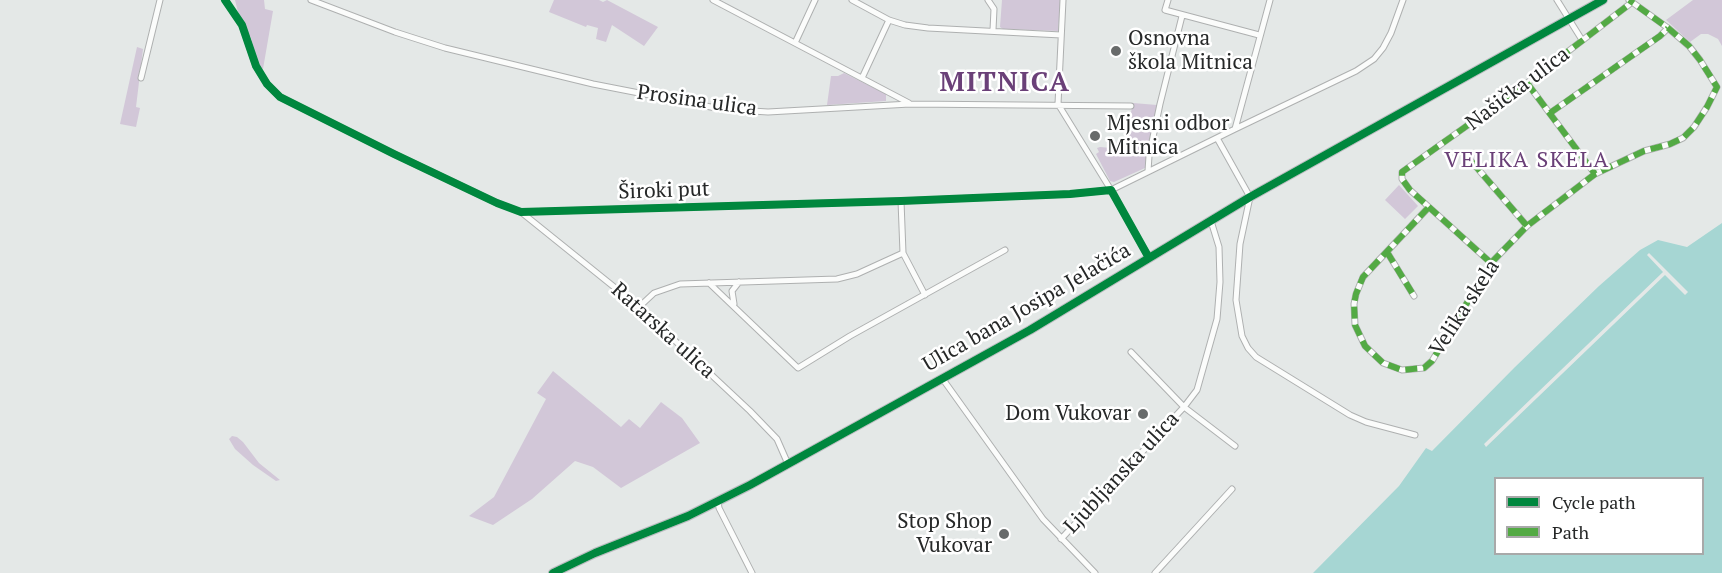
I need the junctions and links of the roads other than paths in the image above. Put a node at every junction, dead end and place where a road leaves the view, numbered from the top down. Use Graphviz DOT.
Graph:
graph roads {
  1 [pos="160,0"];
  2 [pos="311,0"];
  3 [pos="713,0"];
  4 [pos="730,0"];
  5 [pos="814,0"];
  6 [pos="852,0"];
  7 [pos="988,0"];
  8 [pos="1063,0"];
  9 [pos="1168,0"];
  10 [pos="1270,0"];
  11 [pos="1403,0"];
  12 [pos="1557,0"];
  13 [pos="1603,0"];
  14 [pos="227,1"];
  15 [pos="1630,1"];
  16 [pos="726,7"];
  17 [pos="1182,16"];
  18 [pos="1569,18"];
  19 [pos="890,20"];
  20 [pos="1668,28"];
  21 [pos="993,30"];
  22 [pos="1061,35"];
  23 [pos="1259,35"];
  24 [pos="1582,40"];
  25 [pos="795,43"];
  26 [pos="141,78"];
  27 [pos="862,78"];
  28 [pos="1527,83"];
  29 [pos="910,104"];
  30 [pos="1058,104"];
  31 [pos="1131,106"];
  32 [pos="1550,113"];
  33 [pos="1235,129"];
  34 [pos="1217,138"];
  35 [pos="1472,162"];
  36 [pos="1148,171"];
  37 [pos="1595,174"];
  38 [pos="1110,190"];
  39 [pos="1250,197"];
  40 [pos="901,201"];
  41 [pos="1428,208"];
  42 [pos="521,212"];
  43 [pos="1211,221"];
  44 [pos="1527,226"];
  45 [pos="1005,250"];
  46 [pos="1387,252"];
  47 [pos="903,253"];
  48 [pos="1149,258"];
  49 [pos="1491,263"];
  50 [pos="739,282"];
  51 [pos="709,283"];
  52 [pos="925,295"];
  53 [pos="1414,296"];
  54 [pos="735,306"];
  55 [pos="639,307"];
  56 [pos="1131,352"];
  57 [pos="942,378"];
  58 [pos="1184,407"];
  59 [pos="1415,435"];
  60 [pos="1235,446"];
  61 [pos="788,464"];
  62 [pos="1232,489"];
  63 [pos="718,501"];
  64 [pos="1061,539"];
  65 [pos="554,573"];
  66 [pos="752,573"];
  67 [pos="1095,573"];
  68 [pos="1155,573"];
  1 -- 26 [label="street"];
  2 -- 29 [label="street, Prosina ulica"];
  3 -- 16 [label="street"];
  4 -- 16 [label="street"];
  5 -- 25 [label="street"];
  6 -- 19 [label="street"];
  7 -- 21 [label="street"];
  8 -- 22 [label="street"];
  9 -- 17 [label="street"];
  10 -- 23 [label="street"];
  11 -- 33 [label="street"];
  12 -- 18 [label="street, Našička ulica"];
  13 -- 18 [label="main road, Ulica bana Josipa Jelačića"];
  14 -- 42 [label="street, Široki put"];
  15 -- 20 [label="street, Velika skela"];
  15 -- 24 [label="street, Našička ulica"];
  16 -- 25 [label="street"];
  17 -- 23 [label="street"];
  17 -- 36 [label="street"];
  18 -- 24 [label="street, Našička ulica"];
  18 -- 39 [label="main road, Ulica bana Josipa Jelačića"];
  19 -- 21 [label="street"];
  19 -- 27 [label="street"];
  20 -- 32 [label="street"];
  20 -- 37 [label="street, Velika skela"];
  21 -- 22 [label="street"];
  22 -- 30 [label="street"];
  23 -- 33 [label="street"];
  24 -- 28 [label="street, Našička ulica"];
  25 -- 27 [label="street"];
  27 -- 29 [label="street"];
  28 -- 32 [label="street"];
  28 -- 41 [label="street, Našička ulica"];
  29 -- 30 [label="street, Prosina ulica"];
  30 -- 31 [label="street, Prosina ulica"];
  30 -- 38 [label="street"];
  32 -- 37 [label="street"];
  33 -- 34 [label="street"];
  34 -- 36 [label="street"];
  34 -- 39 [label="street"];
  35 -- 44 [label="street"];
  36 -- 38 [label="street"];
  37 -- 44 [label="street, Velika skela"];
  38 -- 40 [label="street, Široki put"];
  38 -- 48 [label="street"];
  39 -- 43 [label="main road, Ulica bana Josipa Jelačića"];
  39 -- 59 [label="street"];
  40 -- 42 [label="street, Široki put"];
  40 -- 47 [label="street"];
  41 -- 46 [label="street, Velika skela"];
  41 -- 49 [label="street"];
  42 -- 55 [label="street, Ratarska ulica"];
  43 -- 48 [label="main road, Ulica bana Josipa Jelačića"];
  43 -- 58 [label="street, Ljubljanska ulica"];
  44 -- 49 [label="street, Velika skela"];
  45 -- 52 [label="street"];
  46 -- 49 [label="street, Velika skela"];
  46 -- 53 [label="street"];
  47 -- 50 [label="street"];
  47 -- 52 [label="street"];
  48 -- 57 [label="main road, Ulica bana Josipa Jelačića"];
  50 -- 51 [label="street"];
  50 -- 54 [label="street"];
  51 -- 54 [label="street"];
  51 -- 55 [label="street"];
  52 -- 54 [label="street"];
  55 -- 61 [label="street, Ratarska ulica"];
  56 -- 58 [label="street"];
  57 -- 61 [label="main road, Ulica bana Josipa Jelačića"];
  57 -- 64 [label="street"];
  58 -- 60 [label="street"];
  58 -- 64 [label="street, Ljubljanska ulica"];
  61 -- 63 [label="main road, Ulica bana Josipa Jelačića"];
  62 -- 68 [label="street"];
  63 -- 65 [label="main road, Ulica bana Josipa Jelačića"];
  63 -- 66 [label="street"];
  64 -- 67 [label="street"];
}
